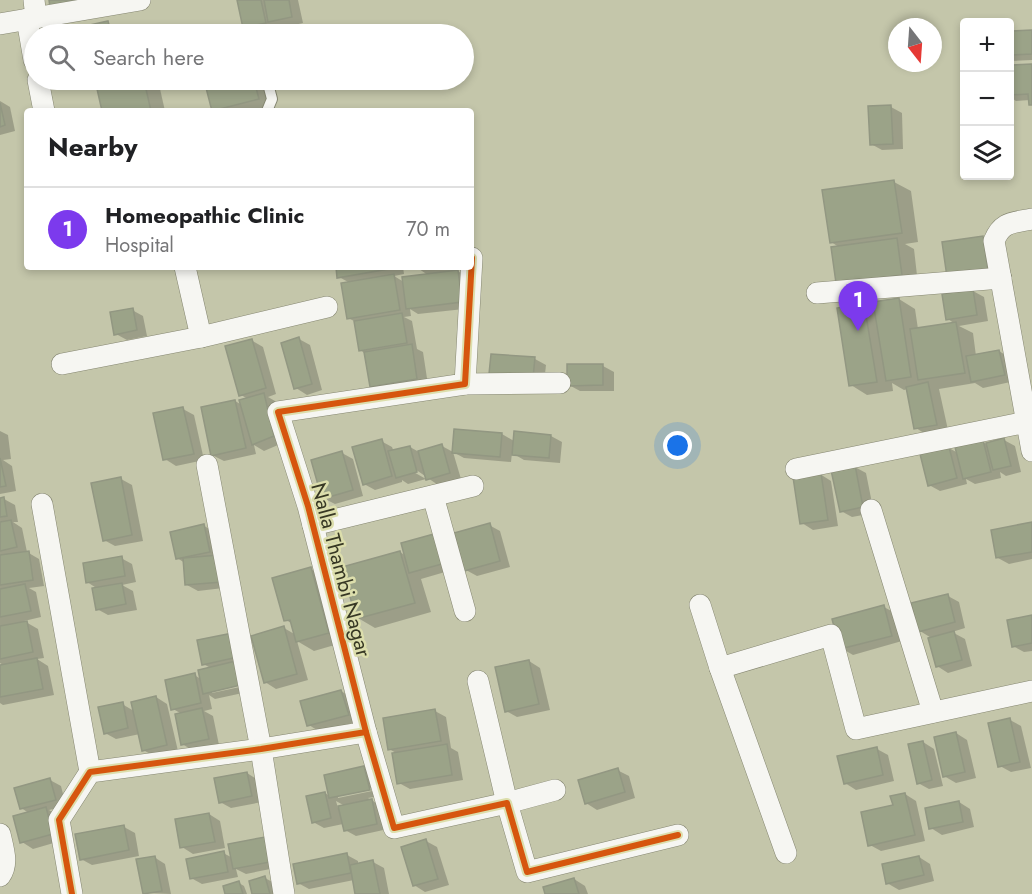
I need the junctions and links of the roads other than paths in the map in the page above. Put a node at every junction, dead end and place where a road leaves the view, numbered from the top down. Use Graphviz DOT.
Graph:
graph roads {
  1 [pos="140,0"];
  2 [pos="32,13"];
  3 [pos="0,24"];
  4 [pos="40,90"];
  5 [pos="270,90"];
  6 [pos="43,108"];
  7 [pos="270,108"];
  8 [pos="1032,219"];
  9 [pos="186,270"];
  10 [pos="471,270"];
  11 [pos="1001,278"];
  12 [pos="817,293"];
  13 [pos="327,307"];
  14 [pos="201,337"];
  15 [pos="1022,342"];
  16 [pos="62,364"];
  17 [pos="560,383"];
  18 [pos="465,384"];
  19 [pos="1027,422"];
  20 [pos="1032,451"];
  21 [pos="207,465"];
  22 [pos="795,469"];
  23 [pos="473,486"];
  24 [pos="433,496"];
  25 [pos="42,504"];
  26 [pos="871,510"];
  27 [pos="313,525"];
  28 [pos="700,605"];
  29 [pos="465,611"];
  30 [pos="720,668"];
  31 [pos="478,681"];
  32 [pos="1032,691"];
  33 [pos="933,712"];
  34 [pos="366,732"];
  35 [pos="261,748"];
  36 [pos="90,772"];
  37 [pos="555,790"];
  38 [pos="507,803"];
  39 [pos="0,834"];
  40 [pos="678,835"];
  41 [pos="786,853"];
  42 [pos="0,876"];
  43 [pos="72,894"];
  44 [pos="284,894"];
  1 -- 2 [label="street"];
  2 -- 3 [label="street"];
  4 -- 6 [label="street"];
  5 -- 7 [label="lane"];
  8 -- 11 [label="street"];
  9 -- 14 [label="street"];
  10 -- 18 [label="street"];
  11 -- 12 [label="street"];
  11 -- 15 [label="street"];
  13 -- 14 [label="street"];
  14 -- 16 [label="street"];
  15 -- 19 [label="street"];
  17 -- 18 [label="street"];
  18 -- 27 [label="street, Nalla Thambi Nagar"];
  19 -- 20 [label="street"];
  19 -- 22 [label="street"];
  21 -- 35 [label="street"];
  23 -- 24 [label="street"];
  24 -- 27 [label="street"];
  24 -- 29 [label="street"];
  25 -- 36 [label="street"];
  26 -- 33 [label="street"];
  27 -- 34 [label="street, Nalla Thambi Nagar"];
  28 -- 30 [label="street"];
  30 -- 33 [label="street"];
  30 -- 41 [label="street"];
  31 -- 38 [label="street"];
  32 -- 33 [label="street"];
  34 -- 35 [label="street"];
  34 -- 38 [label="street, Nalla Thambi Nagar"];
  35 -- 36 [label="street"];
  35 -- 44 [label="street"];
  36 -- 43 [label="street"];
  37 -- 38 [label="street"];
  38 -- 40 [label="street"];
  39 -- 42 [label="street"];
}
